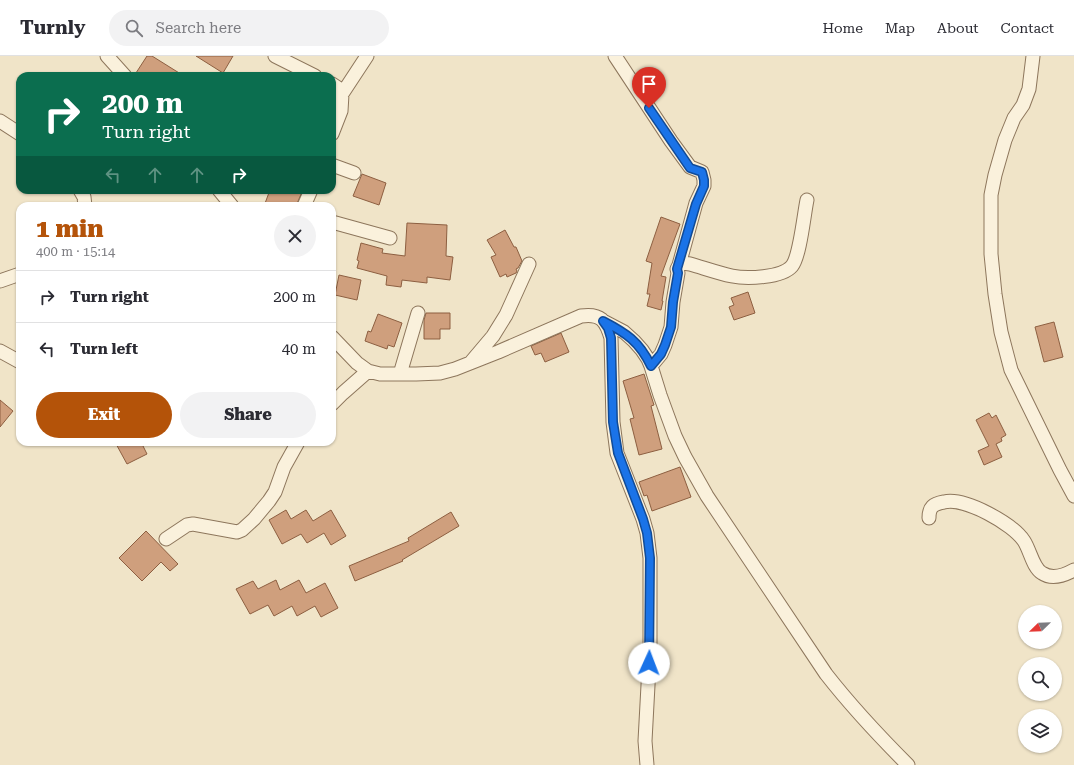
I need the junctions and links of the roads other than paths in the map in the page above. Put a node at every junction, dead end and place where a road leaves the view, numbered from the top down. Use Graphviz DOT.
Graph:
graph roads {
  1 [pos="107,56"];
  2 [pos="275,56"];
  3 [pos="367,56"];
  4 [pos="616,56"];
  5 [pos="1033,56"];
  6 [pos="121,72"];
  7 [pos="307,72"];
  8 [pos="336,87"];
  9 [pos="342,94"];
  10 [pos="0,121"];
  11 [pos="336,124"];
  12 [pos="16,131"];
  13 [pos="336,166"];
  14 [pos="354,173"];
  15 [pos="222,194"];
  16 [pos="807,200"];
  17 [pos="229,202"];
  18 [pos="336,223"];
  19 [pos="390,238"];
  20 [pos="529,264"];
  21 [pos="679,265"];
  22 [pos="16,275"];
  23 [pos="0,281"];
  24 [pos="418,313"];
  25 [pos="603,321"];
  26 [pos="336,341"];
  27 [pos="0,351"];
  28 [pos="16,360"];
  29 [pos="470,363"];
  30 [pos="651,366"];
  31 [pos="368,371"];
  32 [pos="400,374"];
  33 [pos="336,400"];
  34 [pos="296,446"];
  35 [pos="1074,496"];
  36 [pos="929,518"];
  37 [pos="166,539"];
  38 [pos="1074,570"];
  39 [pos="647,765"];
  40 [pos="908,765"];
  1 -- 6 [label="street"];
  2 -- 7 [label="street"];
  3 -- 9 [label="street"];
  4 -- 21 [label="street"];
  5 -- 35 [label="street"];
  8 -- 9 [label="street"];
  9 -- 11 [label="street"];
  10 -- 12 [label="street"];
  13 -- 14 [label="street"];
  15 -- 17 [label="street"];
  16 -- 21 [label="street"];
  18 -- 19 [label="street"];
  20 -- 29 [label="street"];
  21 -- 30 [label="street"];
  22 -- 23 [label="street"];
  24 -- 32 [label="street"];
  25 -- 29 [label="street"];
  25 -- 30 [label="street"];
  25 -- 39 [label="street"];
  26 -- 31 [label="street"];
  27 -- 28 [label="street"];
  29 -- 32 [label="street"];
  30 -- 40 [label="street"];
  31 -- 32 [label="street"];
  31 -- 33 [label="street"];
  34 -- 37 [label="street"];
  36 -- 38 [label="street"];
}
